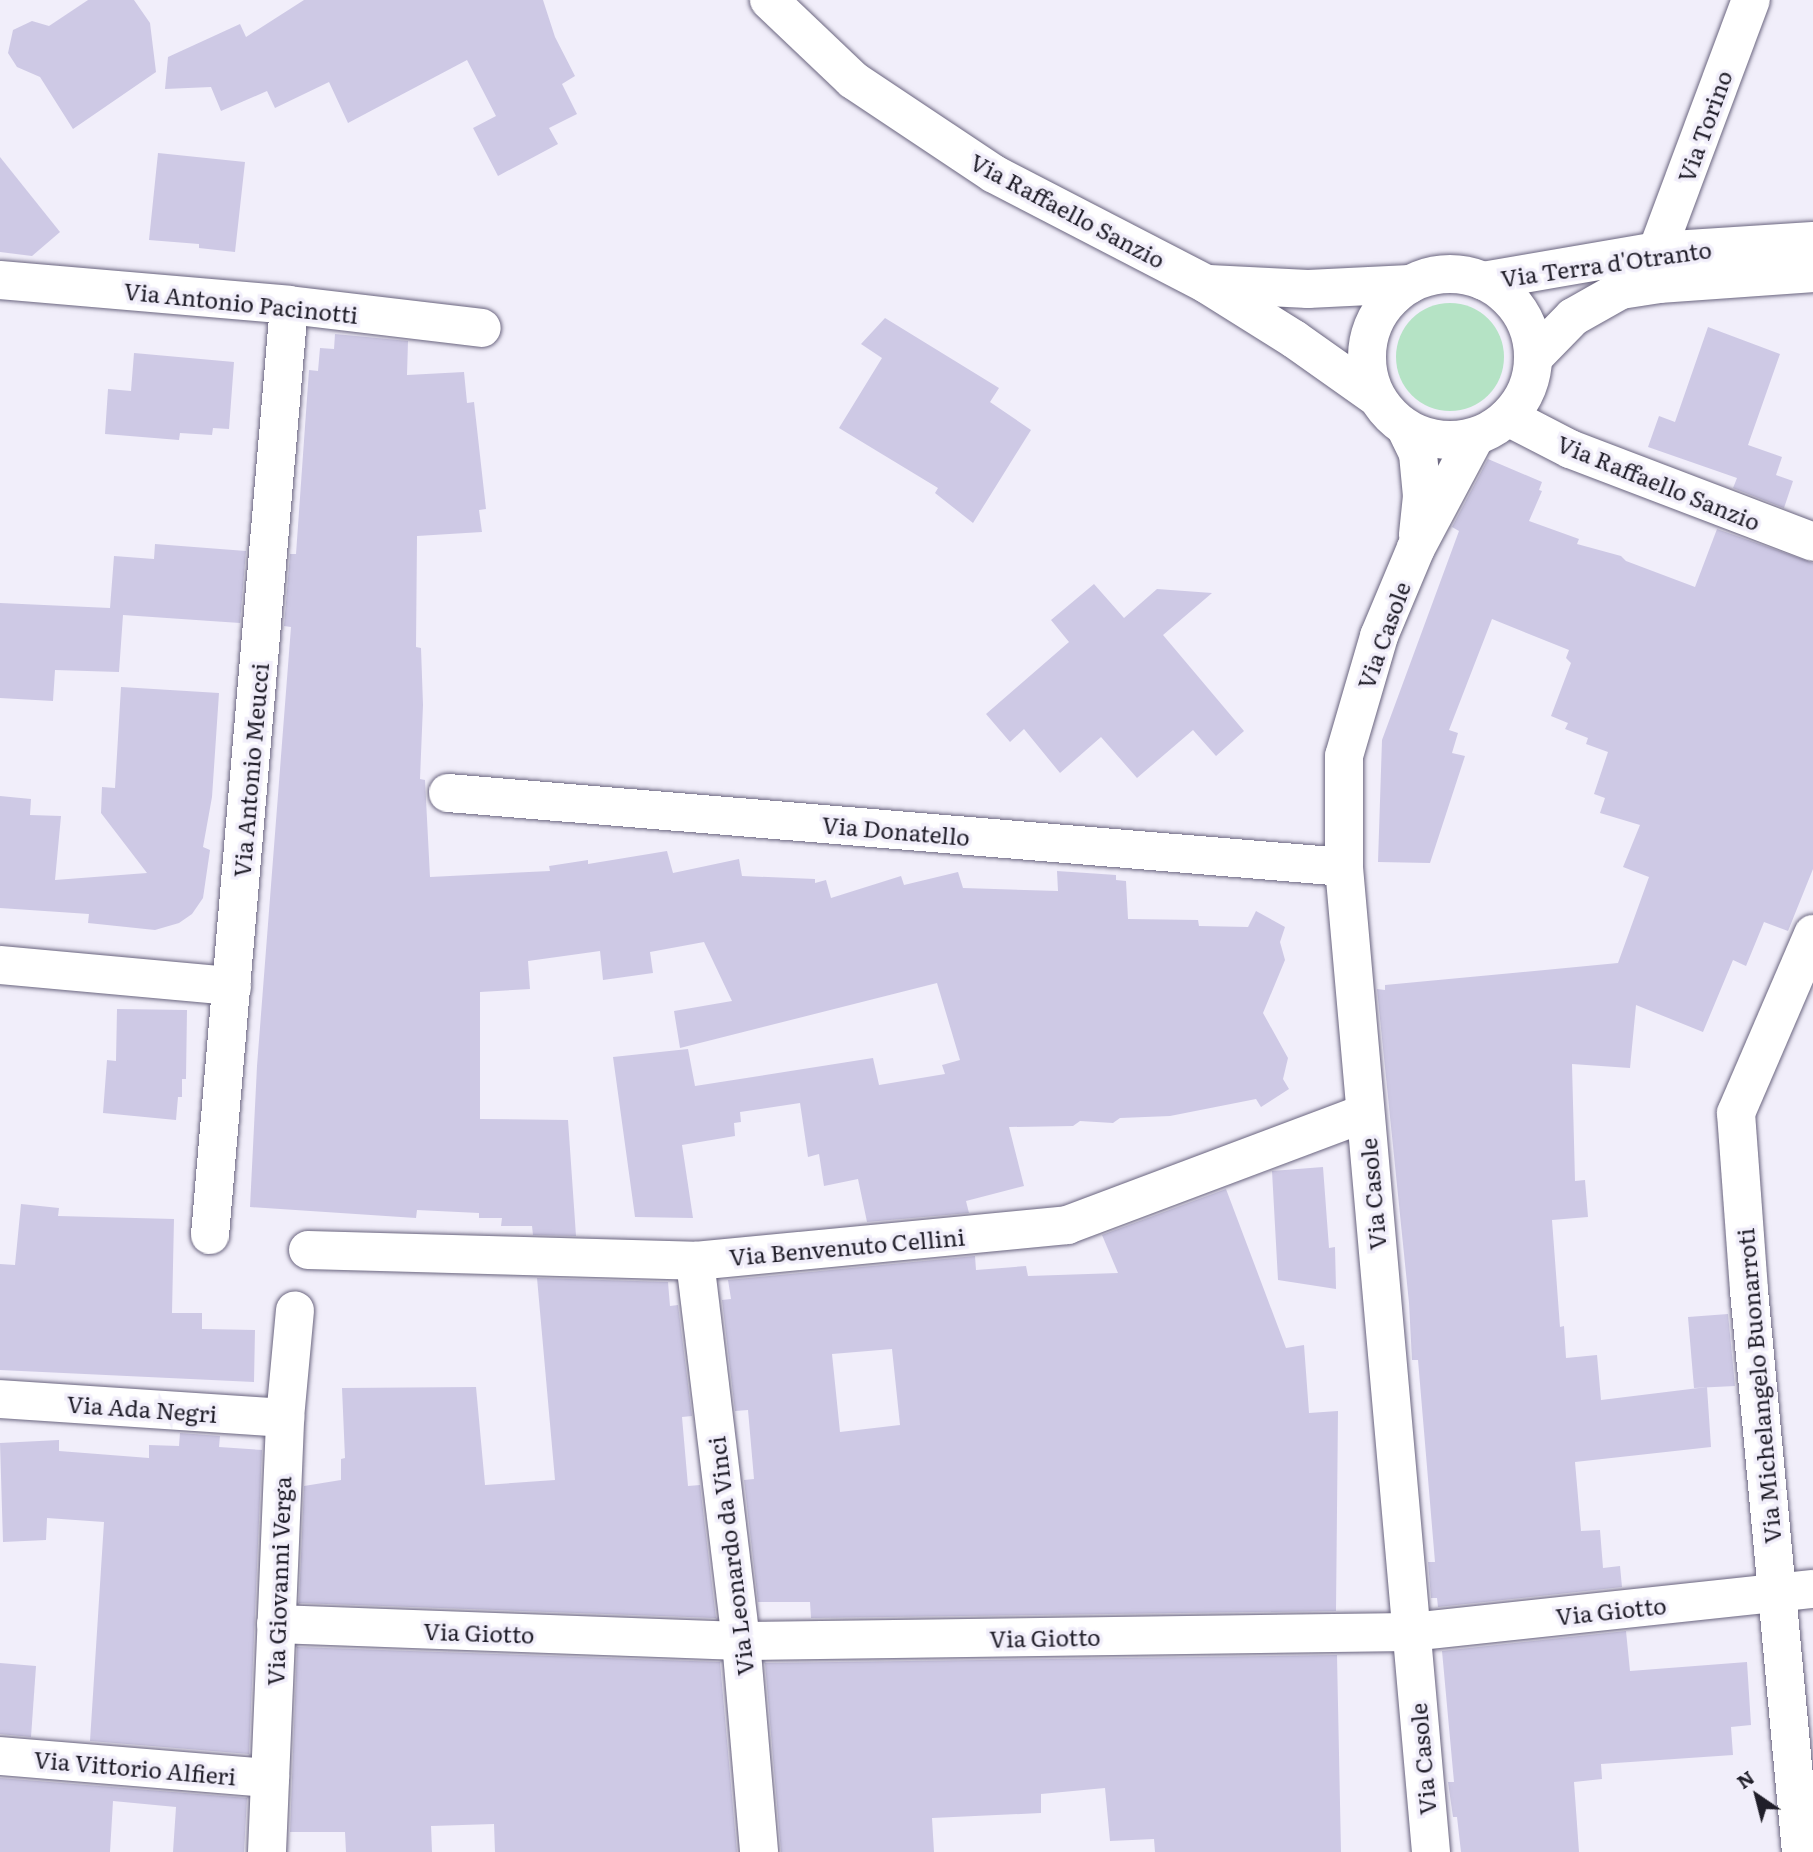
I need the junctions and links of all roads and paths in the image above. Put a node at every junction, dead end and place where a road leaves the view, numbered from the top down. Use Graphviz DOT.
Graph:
graph roads {
  1 [pos="769,0"];
  2 [pos="1751,0"];
  3 [pos="1813,241"];
  4 [pos="1657,251"];
  5 [pos="1813,273"];
  6 [pos="0,280"];
  7 [pos="1483,281"];
  8 [pos="1206,284"];
  9 [pos="1410,284"];
  10 [pos="289,305"];
  11 [pos="482,328"];
  12 [pos="1533,358"];
  13 [pos="1376,397"];
  14 [pos="1508,417"];
  15 [pos="1406,429"];
  16 [pos="1475,437"];
  17 [pos="1813,542"];
  18 [pos="1416,548"];
  19 [pos="448,793"];
  20 [pos="1344,867"];
  21 [pos="1813,934"];
  22 [pos="0,965"];
  23 [pos="232,986"];
  24 [pos="1365,1113"];
  25 [pos="210,1235"];
  26 [pos="308,1250"];
  27 [pos="695,1261"];
  28 [pos="295,1310"];
  29 [pos="0,1399"];
  30 [pos="285,1418"];
  31 [pos="1795,1590"];
  32 [pos="276,1624"];
  33 [pos="1410,1632"];
  34 [pos="741,1641"];
  35 [pos="1801,1715"];
  36 [pos="0,1756"];
  37 [pos="270,1778"];
  38 [pos="267,1852"];
  39 [pos="759,1852"];
  40 [pos="1431,1852"];
  41 [pos="1801,1852"];
  1 -- 8 [label="street, Via Raffaello Sanzio"];
  2 -- 4 [label="street, Via Torino"];
  3 -- 4 [label="street, Via Terra d'Otranto"];
  4 -- 7 [label="street, Via Terra d'Otranto"];
  5 -- 12 [label="street, Via Terra d'Otranto"];
  6 -- 10 [label="street, Via Antonio Pacinotti"];
  7 -- 9 [label="street"];
  7 -- 12 [label="street"];
  8 -- 9 [label="street"];
  8 -- 13 [label="street"];
  9 -- 13 [label="street"];
  10 -- 11 [label="street, Via Antonio Pacinotti"];
  10 -- 23 [label="street, Via Antonio Meucci"];
  12 -- 14 [label="street"];
  13 -- 15 [label="street"];
  14 -- 16 [label="street"];
  14 -- 17 [label="street, Via Raffaello Sanzio"];
  15 -- 16 [label="street"];
  15 -- 18 [label="street, Via Casole"];
  16 -- 18 [label="street, Via Casole"];
  18 -- 20 [label="street, Via Casole"];
  19 -- 20 [label="street, Via Donatello"];
  20 -- 24 [label="street, Via Casole"];
  21 -- 31 [label="street, Via Michelangelo Buonarroti"];
  22 -- 23 [label="street"];
  23 -- 25 [label="street, Via Antonio Meucci"];
  24 -- 27 [label="street, Via Benvenuto Cellini"];
  24 -- 33 [label="street, Via Casole"];
  26 -- 27 [label="street, Via Benvenuto Cellini"];
  27 -- 34 [label="street, Via Leonardo da Vinci"];
  28 -- 30 [label="street, Via Giovanni Verga"];
  29 -- 30 [label="street, Via Ada Negri"];
  30 -- 32 [label="street, Via Giovanni Verga"];
  31 -- 33 [label="street, Via Giotto"];
  31 -- 35 [label="street, Via Michelangelo Buonarroti"];
  32 -- 34 [label="street, Via Giotto"];
  32 -- 37 [label="street, Via Giovanni Verga"];
  33 -- 34 [label="street, Via Giotto"];
  33 -- 40 [label="street, Via Casole"];
  34 -- 39 [label="street, Via Leonardo da Vinci"];
  35 -- 41 [label="street, Via Michelangelo Buonarroti"];
  36 -- 37 [label="street, Via Vittorio Alfieri"];
  37 -- 38 [label="street, Via Giovanni Verga"];
}
